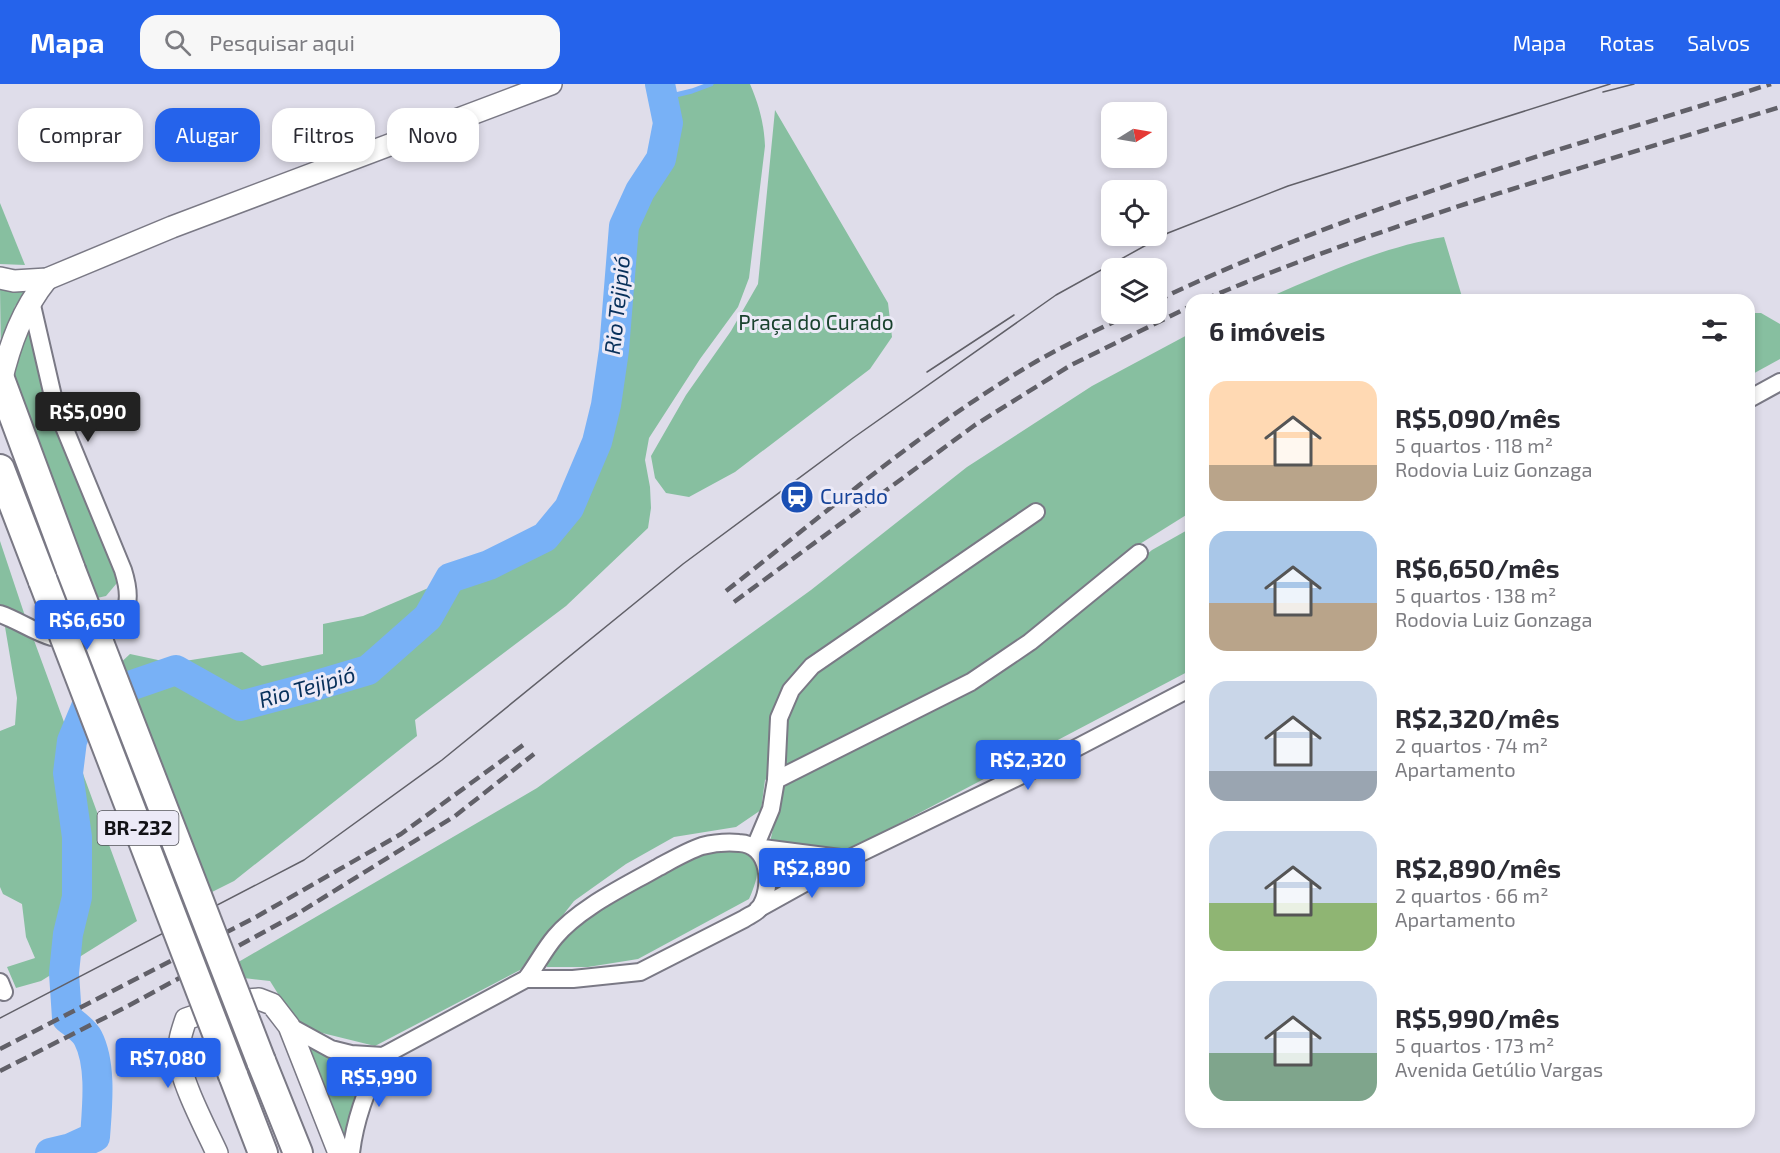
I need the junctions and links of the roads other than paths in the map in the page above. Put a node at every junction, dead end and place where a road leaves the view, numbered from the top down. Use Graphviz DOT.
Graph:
graph roads {
  1 [pos="551,84"];
  2 [pos="0,278"];
  3 [pos="46,279"];
  4 [pos="31,300"];
  5 [pos="1,381"];
  6 [pos="1780,382"];
  7 [pos="1755,396"];
  8 [pos="0,469"];
  9 [pos="1036,512"];
  10 [pos="1139,553"];
  11 [pos="0,614"];
  12 [pos="1185,691"];
  13 [pos="776,780"];
  14 [pos="755,848"];
  15 [pos="848,859"];
  16 [pos="758,909"];
  17 [pos="526,979"];
  18 [pos="289,1026"];
  19 [pos="383,1056"];
  20 [pos="217,1153"];
  21 [pos="263,1153"];
  22 [pos="298,1153"];
  23 [pos="339,1153"];
  24 [pos="351,1153"];
  1 -- 3 [label="street"];
  2 -- 3 [label="street"];
  3 -- 4 [label="street"];
  4 -- 5 [label="street"];
  4 -- 11 [label="street"];
  5 -- 22 [label="highway, BR-232, bridge"];
  6 -- 7 [label="street"];
  8 -- 21 [label="highway, BR-232, bridge"];
  9 -- 13 [label="street"];
  10 -- 13 [label="street"];
  12 -- 15 [label="street"];
  13 -- 14 [label="street"];
  14 -- 15 [label="street"];
  14 -- 16 [label="street"];
  14 -- 17 [label="street"];
  15 -- 16 [label="street"];
  16 -- 17 [label="street"];
  17 -- 19 [label="street"];
  18 -- 19 [label="street"];
  18 -- 20 [label="street"];
  18 -- 23 [label="street"];
  19 -- 24 [label="street"];
}
